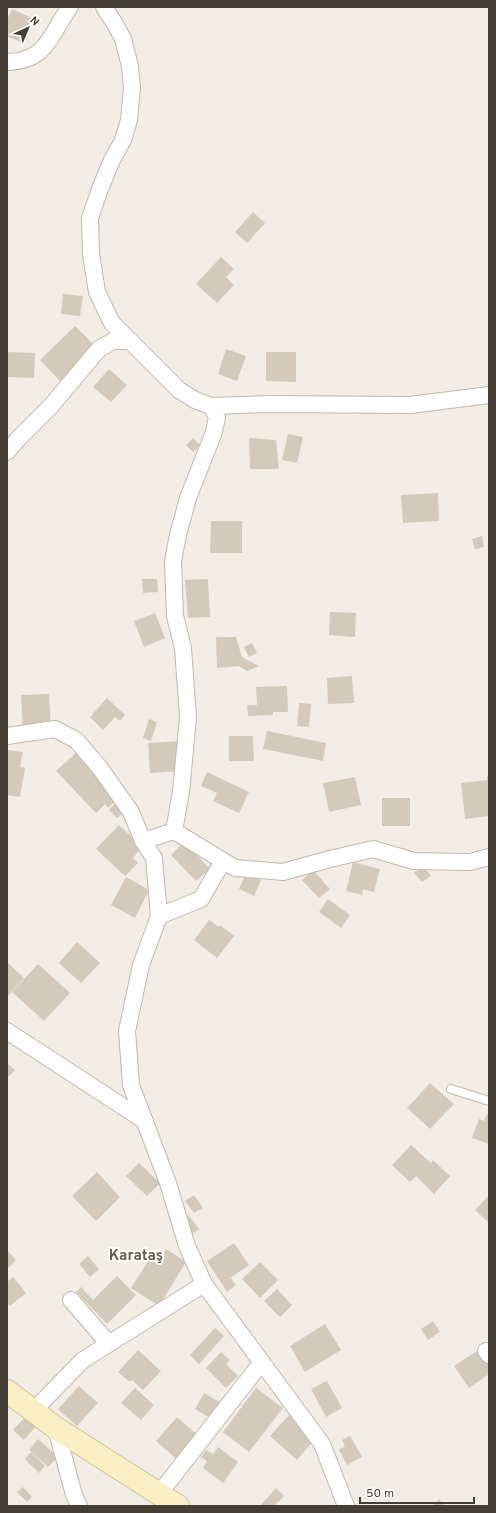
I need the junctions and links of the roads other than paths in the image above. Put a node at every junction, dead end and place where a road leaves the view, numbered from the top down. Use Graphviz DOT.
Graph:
graph roads {
  1 [pos="70,7"];
  2 [pos="104,7"];
  3 [pos="7,62"];
  4 [pos="131,341"];
  5 [pos="489,395"];
  6 [pos="211,406"];
  7 [pos="7,452"];
  8 [pos="7,736"];
  9 [pos="174,830"];
  10 [pos="143,841"];
  11 [pos="489,857"];
  12 [pos="223,861"];
  13 [pos="159,916"];
  14 [pos="7,1031"];
  15 [pos="451,1090"];
  16 [pos="489,1101"];
  17 [pos="145,1121"];
  18 [pos="204,1284"];
  19 [pos="71,1300"];
  20 [pos="109,1344"];
  21 [pos="262,1362"];
  22 [pos="7,1391"];
  23 [pos="33,1411"];
  24 [pos="56,1428"];
  25 [pos="159,1494"];
  26 [pos="79,1506"];
  27 [pos="178,1506"];
  28 [pos="346,1506"];
  1 -- 3 [label="street"];
  2 -- 4 [label="street"];
  4 -- 6 [label="street"];
  4 -- 7 [label="street"];
  5 -- 6 [label="street"];
  6 -- 9 [label="street"];
  8 -- 10 [label="street"];
  9 -- 10 [label="street"];
  9 -- 12 [label="street"];
  10 -- 13 [label="street"];
  11 -- 12 [label="street"];
  12 -- 13 [label="street"];
  13 -- 17 [label="street"];
  14 -- 17 [label="street"];
  15 -- 16 [label="lane"];
  17 -- 18 [label="street"];
  18 -- 20 [label="street"];
  18 -- 21 [label="street"];
  19 -- 20 [label="street"];
  20 -- 23 [label="street"];
  21 -- 25 [label="street"];
  21 -- 28 [label="street"];
  22 -- 23 [label="street"];
  23 -- 24 [label="street"];
  24 -- 25 [label="street"];
  24 -- 26 [label="street"];
  25 -- 27 [label="street"];
}
